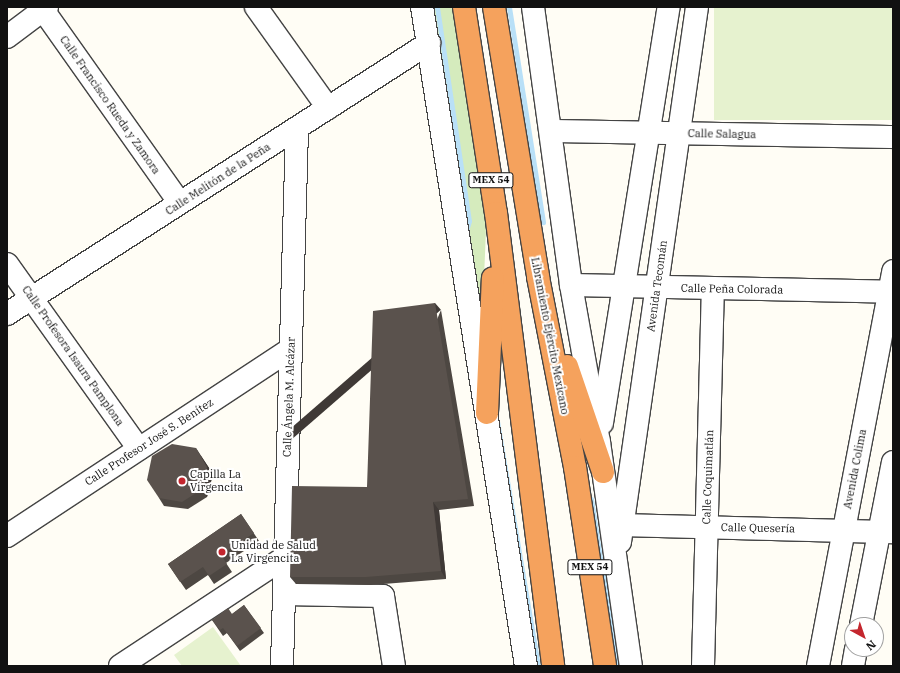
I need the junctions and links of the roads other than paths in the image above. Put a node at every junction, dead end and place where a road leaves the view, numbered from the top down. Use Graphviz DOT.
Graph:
graph roads {
  1 [pos="256,7"];
  2 [pos="422,7"];
  3 [pos="464,7"];
  4 [pos="494,7"];
  5 [pos="533,7"];
  6 [pos="668,7"];
  7 [pos="697,7"];
  8 [pos="44,8"];
  9 [pos="7,37"];
  10 [pos="429,43"];
  11 [pos="328,108"];
  12 [pos="296,128"];
  13 [pos="550,131"];
  14 [pos="648,133"];
  15 [pos="679,133"];
  16 [pos="893,137"];
  17 [pos="180,203"];
  18 [pos="496,212"];
  19 [pos="7,264"];
  20 [pos="893,271"];
  21 [pos="538,277"];
  22 [pos="571,285"];
  23 [pos="622,286"];
  24 [pos="657,287"];
  25 [pos="713,288"];
  26 [pos="891,292"];
  27 [pos="32,298"];
  28 [pos="7,314"];
  29 [pos="291,349"];
  30 [pos="487,413"];
  31 [pos="599,442"];
  32 [pos="139,449"];
  33 [pos="893,462"];
  34 [pos="603,472"];
  35 [pos="622,525"];
  36 [pos="707,527"];
  37 [pos="844,530"];
  38 [pos="886,532"];
  39 [pos="7,536"];
  40 [pos="284,558"];
  41 [pos="616,565"];
  42 [pos="284,594"];
  43 [pos="863,617"];
  44 [pos="120,666"];
  45 [pos="282,666"];
  46 [pos="394,666"];
  47 [pos="526,666"];
  48 [pos="553,666"];
  49 [pos="605,666"];
  50 [pos="631,666"];
  51 [pos="703,666"];
  52 [pos="818,666"];
  1 -- 11 [label="street"];
  2 -- 10 [label="street"];
  3 -- 18 [label="highway, MEX 54"];
  4 -- 21 [label="highway, Libramiento Ejército Mexicano / MEX 54"];
  5 -- 13 [label="street"];
  6 -- 14 [label="street"];
  7 -- 15 [label="street, Avenida Tecomán"];
  8 -- 9 [label="street"];
  8 -- 17 [label="street, Calle Francisco Rueda y Zamora"];
  10 -- 11 [label="street, Calle Melitón de la Peña"];
  10 -- 30 [label="street"];
  11 -- 12 [label="street, Calle Melitón de la Peña"];
  12 -- 17 [label="street, Calle Melitón de la Peña"];
  12 -- 29 [label="street, Calle Ángela M. Alcázar"];
  13 -- 14 [label="street, Calle Salagua"];
  13 -- 22 [label="street"];
  14 -- 15 [label="street, Calle Salagua"];
  14 -- 23 [label="street"];
  15 -- 16 [label="street, Calle Salagua"];
  15 -- 24 [label="street, Avenida Tecomán"];
  17 -- 27 [label="street, Calle Melitón de la Peña"];
  18 -- 30 [label="highway"];
  18 -- 48 [label="highway, MEX 54"];
  19 -- 27 [label="street, Calle Profesora Isaura Pamplona"];
  20 -- 26 [label="street, Avenida Colima"];
  21 -- 34 [label="highway"];
  21 -- 49 [label="highway, Libramiento Ejército Mexicano / MEX 54"];
  22 -- 23 [label="street, Calle Peña Colorada"];
  22 -- 31 [label="street"];
  23 -- 24 [label="street, Calle Peña Colorada"];
  23 -- 31 [label="street"];
  24 -- 25 [label="street, Calle Peña Colorada"];
  24 -- 35 [label="street, Avenida Tecomán"];
  25 -- 26 [label="street, Calle Peña Colorada"];
  25 -- 36 [label="street, Calle Coquimatlán"];
  26 -- 37 [label="street, Avenida Colima"];
  27 -- 28 [label="street, Calle Melitón de la Peña"];
  27 -- 32 [label="street, Calle Profesora Isaura Pamplona"];
  29 -- 32 [label="street, Calle Profesor José S. Benítez"];
  29 -- 40 [label="street, Calle Ángela M. Alcázar"];
  30 -- 47 [label="street"];
  31 -- 34 [label="street"];
  32 -- 39 [label="street, Calle Profesor José S. Benítez"];
  33 -- 38 [label="street"];
  34 -- 41 [label="street"];
  35 -- 36 [label="street, Calle Quesería"];
  35 -- 41 [label="street, Avenida Tecomán"];
  36 -- 37 [label="street, Calle Quesería"];
  36 -- 51 [label="street, Calle Coquimatlán"];
  37 -- 38 [label="street, Calle Quesería"];
  37 -- 52 [label="street, Avenida Colima"];
  38 -- 43 [label="street"];
  40 -- 42 [label="street, Calle Ángela M. Alcázar"];
  40 -- 44 [label="street"];
  41 -- 50 [label="street"];
  42 -- 45 [label="street, Calle Ángela M. Alcázar"];
  42 -- 46 [label="street"];
}
